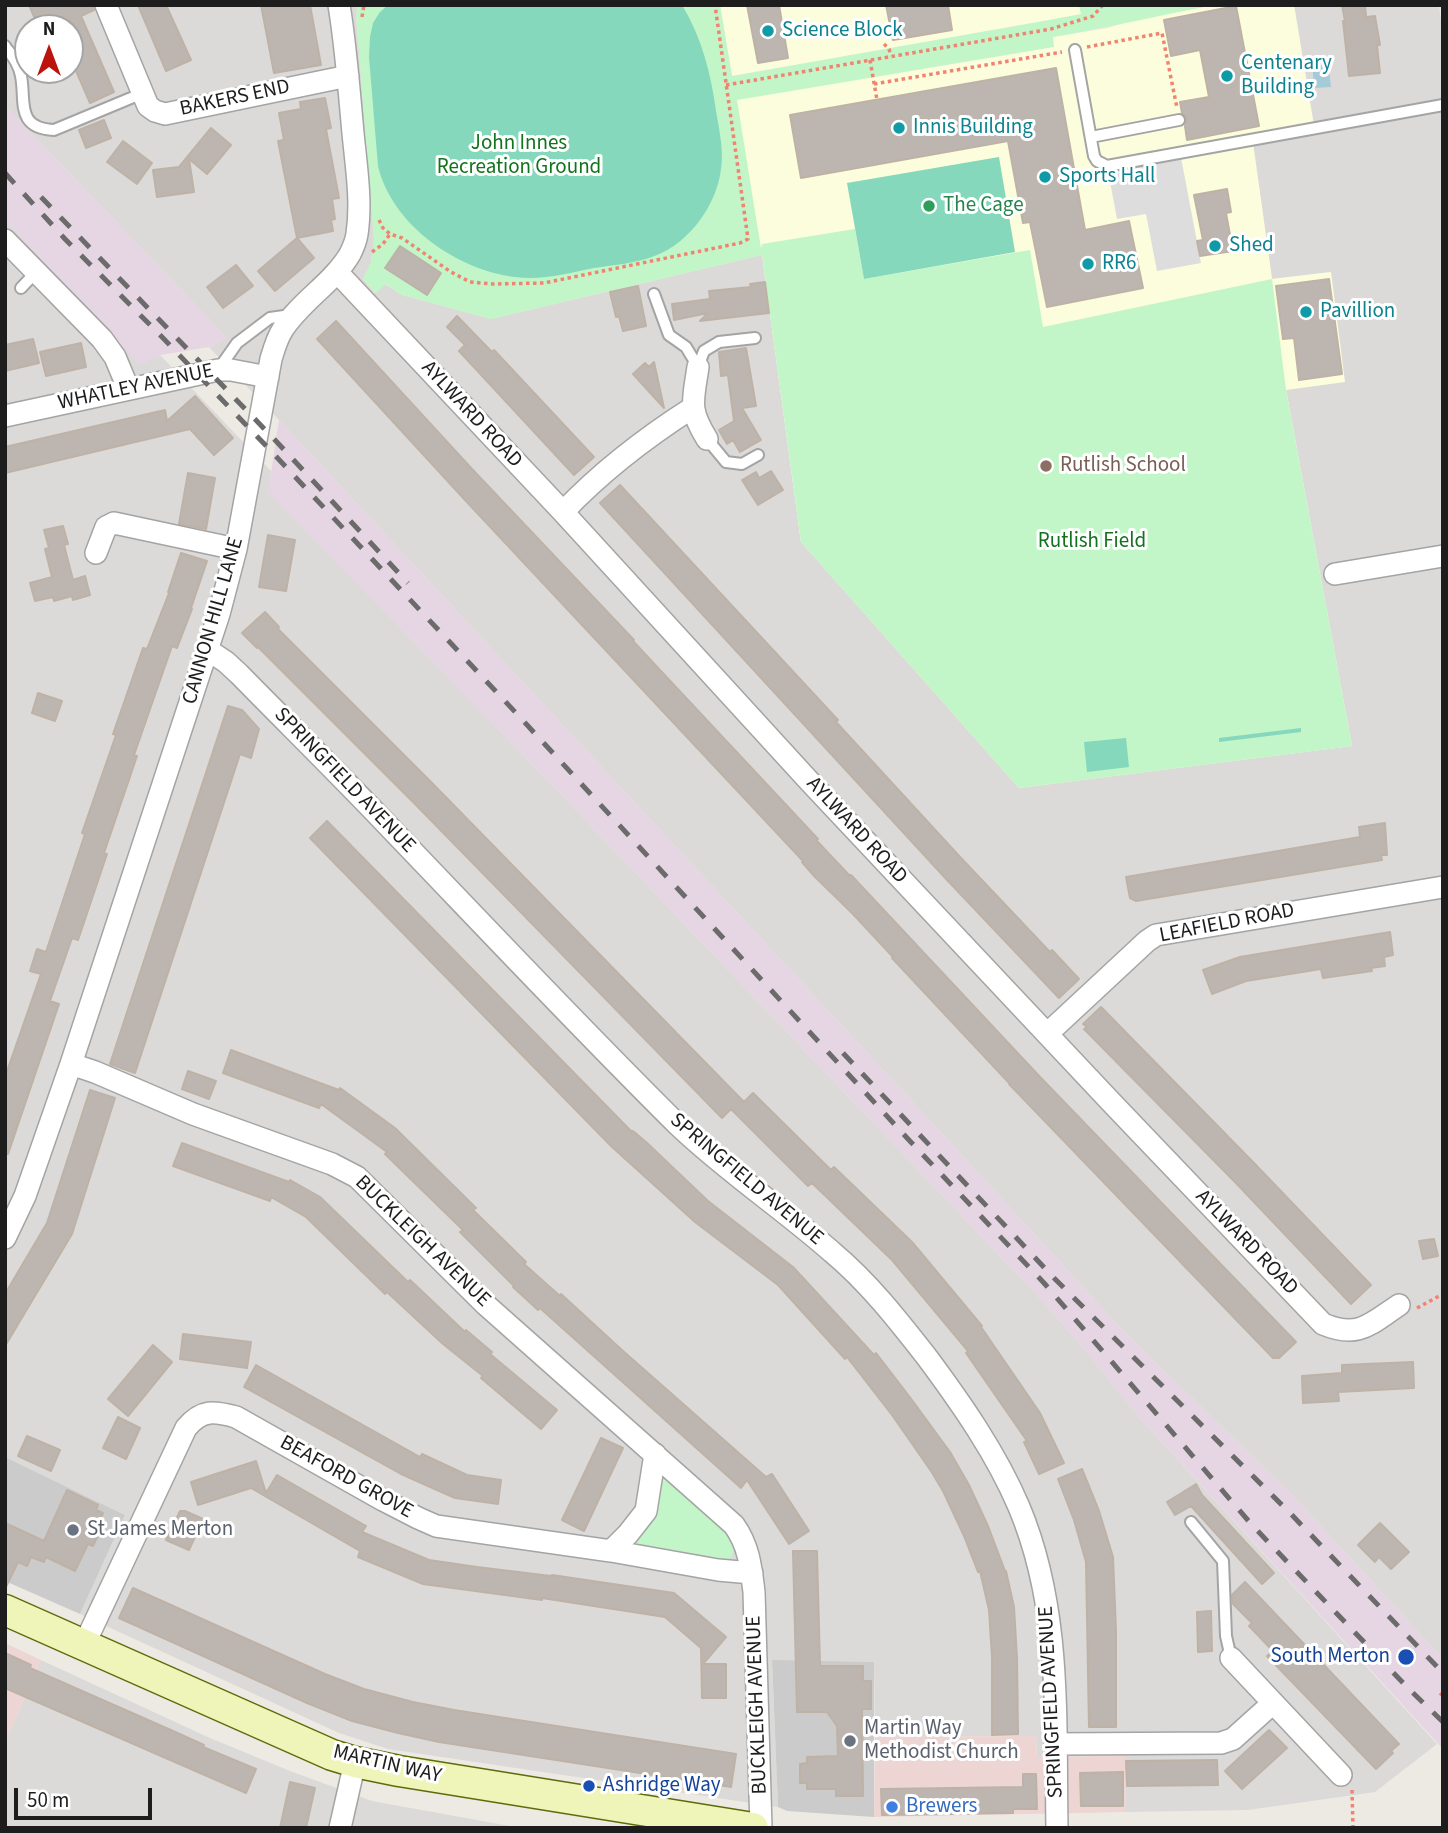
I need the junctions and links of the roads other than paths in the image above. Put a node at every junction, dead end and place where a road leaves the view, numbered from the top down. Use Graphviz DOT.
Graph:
graph roads {
  1 [pos="106,5"];
  2 [pos="339,5"];
  3 [pos="5,46"];
  4 [pos="1075,50"];
  5 [pos="348,76"];
  6 [pos="143,93"];
  7 [pos="1443,105"];
  8 [pos="1179,120"];
  9 [pos="1091,137"];
  10 [pos="5,240"];
  11 [pos="337,271"];
  12 [pos="36,272"];
  13 [pos="21,288"];
  14 [pos="654,294"];
  15 [pos="294,314"];
  16 [pos="755,338"];
  17 [pos="698,367"];
  18 [pos="218,370"];
  19 [pos="268,377"];
  20 [pos="128,388"];
  21 [pos="692,408"];
  22 [pos="5,416"];
  23 [pos="707,439"];
  24 [pos="758,455"];
  25 [pos="563,512"];
  26 [pos="236,549"];
  27 [pos="96,553"];
  28 [pos="1443,556"];
  29 [pos="1335,574"];
  30 [pos="208,650"];
  31 [pos="1443,887"];
  32 [pos="1047,1034"];
  33 [pos="71,1064"];
  34 [pos="5,1238"];
  35 [pos="1399,1305"];
  36 [pos="655,1454"];
  37 [pos="1191,1522"];
  38 [pos="611,1551"];
  39 [pos="752,1573"];
  40 [pos="5,1610"];
  41 [pos="84,1646"];
  42 [pos="1231,1658"];
  43 [pos="1273,1703"];
  44 [pos="1055,1744"];
  45 [pos="355,1762"];
  46 [pos="1341,1775"];
  47 [pos="652,1820"];
  48 [pos="340,1828"];
  49 [pos="753,1828"];
  50 [pos="761,1828"];
  51 [pos="1057,1828"];
  1 -- 6 [label="street, BAKERS END"];
  2 -- 5 [label="street, CANNON HILL LANE"];
  3 -- 6 [label="lane"];
  4 -- 9 [label="lane"];
  5 -- 6 [label="street, BAKERS END"];
  5 -- 11 [label="street, CANNON HILL LANE"];
  7 -- 9 [label="lane"];
  8 -- 9 [label="lane"];
  10 -- 12 [label="street"];
  11 -- 15 [label="street, CANNON HILL LANE"];
  11 -- 25 [label="street, AYLWARD ROAD"];
  12 -- 13 [label="lane"];
  12 -- 20 [label="street"];
  14 -- 17 [label="lane"];
  15 -- 18 [label="lane"];
  15 -- 19 [label="street, CANNON HILL LANE"];
  16 -- 17 [label="lane"];
  17 -- 21 [label="street"];
  18 -- 19 [label="street, WHATLEY AVENUE"];
  18 -- 20 [label="street, WHATLEY AVENUE"];
  19 -- 26 [label="street, CANNON HILL LANE"];
  20 -- 22 [label="street, WHATLEY AVENUE"];
  21 -- 23 [label="street"];
  21 -- 25 [label="street"];
  23 -- 24 [label="lane"];
  25 -- 32 [label="street, AYLWARD ROAD"];
  26 -- 27 [label="street"];
  26 -- 30 [label="street, CANNON HILL LANE"];
  28 -- 29 [label="street"];
  30 -- 33 [label="street, CANNON HILL LANE"];
  30 -- 44 [label="street, SPRINGFIELD AVENUE"];
  31 -- 32 [label="street, LEAFIELD ROAD"];
  32 -- 35 [label="street, AYLWARD ROAD"];
  33 -- 34 [label="street, CANNON HILL LANE"];
  33 -- 36 [label="street, BUCKLEIGH AVENUE"];
  36 -- 38 [label="street"];
  36 -- 39 [label="street, BUCKLEIGH AVENUE"];
  37 -- 42 [label="lane"];
  38 -- 39 [label="street, BEAFORD GROVE"];
  38 -- 41 [label="street, BEAFORD GROVE"];
  39 -- 50 [label="street, BUCKLEIGH AVENUE"];
  40 -- 41 [label="main road, MARTIN WAY"];
  41 -- 45 [label="main road, MARTIN WAY"];
  42 -- 43 [label="street"];
  43 -- 44 [label="street"];
  43 -- 46 [label="street"];
  44 -- 51 [label="street, SPRINGFIELD AVENUE"];
  45 -- 47 [label="main road, MARTIN WAY"];
  45 -- 48 [label="street"];
  47 -- 49 [label="main road, MARTIN WAY"];
}
